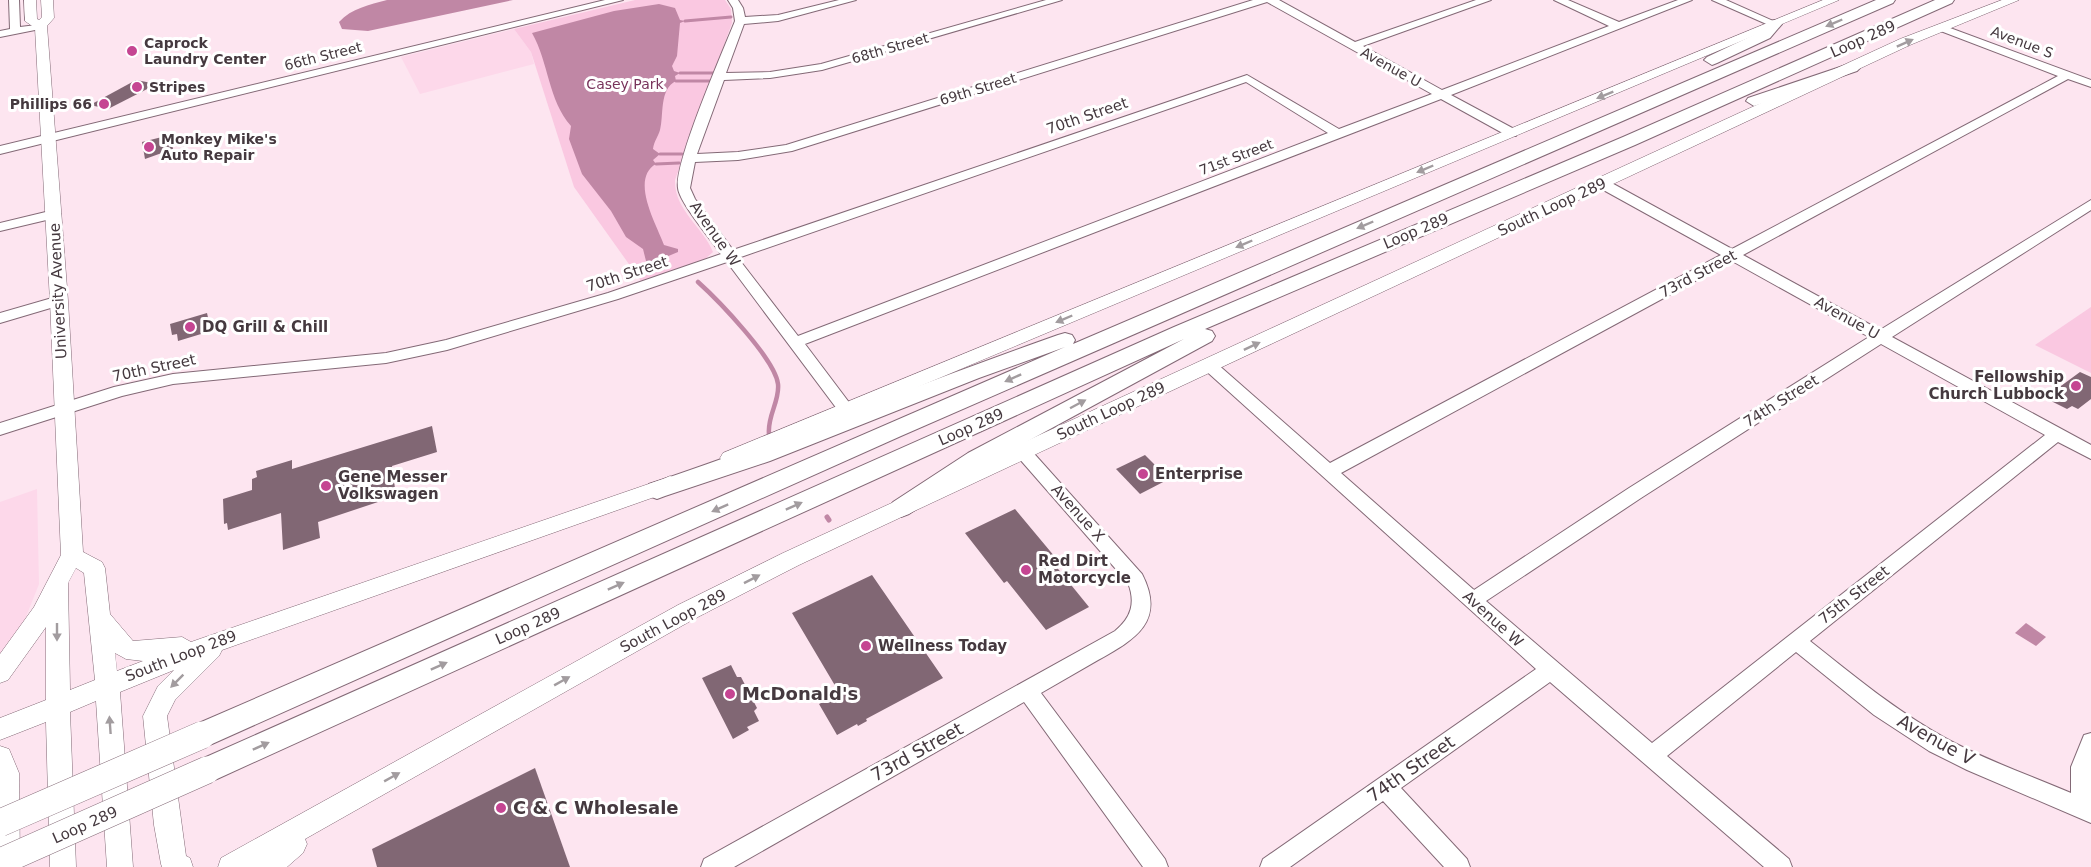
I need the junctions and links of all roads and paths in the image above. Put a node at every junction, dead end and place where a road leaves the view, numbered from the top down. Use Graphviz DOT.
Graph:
graph roads {
  1 [pos="14,0"];
  2 [pos="30,0"];
  3 [pos="47,0"];
  4 [pos="618,0"];
  5 [pos="733,0"];
  6 [pos="850,0"];
  7 [pos="1057,0"];
  8 [pos="1264,0"];
  9 [pos="1271,0"];
  10 [pos="1486,0"];
  11 [pos="1559,0"];
  12 [pos="1687,0"];
  13 [pos="1717,0"];
  14 [pos="1833,0"];
  15 [pos="1888,0"];
  16 [pos="1947,0"];
  17 [pos="2013,0"];
  18 [pos="740,21"];
  19 [pos="1775,24"];
  20 [pos="41,26"];
  21 [pos="1618,26"];
  22 [pos="1942,28"];
  23 [pos="15,31"];
  24 [pos="0,34"];
  25 [pos="1353,46"];
  26 [pos="1852,68"];
  27 [pos="2068,75"];
  28 [pos="720,77"];
  29 [pos="2091,84"];
  30 [pos="1441,94"];
  31 [pos="1512,133"];
  32 [pos="1338,134"];
  33 [pos="48,139"];
  34 [pos="1629,141"];
  35 [pos="0,150"];
  36 [pos="689,158"];
  37 [pos="1603,184"];
  38 [pos="1430,197"];
  39 [pos="2091,204"];
  40 [pos="54,213"];
  41 [pos="3,222"];
  42 [pos="1733,255"];
  43 [pos="730,257"];
  44 [pos="1201,296"];
  45 [pos="59,300"];
  46 [pos="1251,301"];
  47 [pos="0,318"];
  48 [pos="1881,337"];
  49 [pos="796,342"];
  50 [pos="1210,366"];
  51 [pos="64,408"];
  52 [pos="846,409"];
  53 [pos="0,429"];
  54 [pos="2057,434"];
  55 [pos="1023,452"];
  56 [pos="2091,453"];
  57 [pos="1328,472"];
  58 [pos="657,490"];
  59 [pos="901,508"];
  60 [pos="72,556"];
  61 [pos="57,582"];
  62 [pos="1473,600"];
  63 [pos="101,620"];
  64 [pos="1122,637"];
  65 [pos="220,641"];
  66 [pos="1796,641"];
  67 [pos="1551,670"];
  68 [pos="0,673"];
  69 [pos="107,684"];
  70 [pos="1027,690"];
  71 [pos="58,705"];
  72 [pos="0,729"];
  73 [pos="2091,742"];
  74 [pos="1651,756"];
  75 [pos="0,757"];
  76 [pos="1385,787"];
  77 [pos="2086,811"];
  78 [pos="0,823"];
  79 [pos="260,861"];
  80 [pos="0,862"];
  81 [pos="8,867"];
  82 [pos="63,867"];
  83 [pos="120,867"];
  84 [pos="180,867"];
  85 [pos="213,867"];
  86 [pos="231,867"];
  87 [pos="712,867"];
  88 [pos="1157,867"];
  89 [pos="1271,867"];
  90 [pos="1459,867"];
  91 [pos="1781,867"];
  1 -- 23 [label="street"];
  2 -- 20 [label="main road, University Avenue"];
  3 -- 20 [label="main road, University Avenue"];
  4 -- 33 [label="street, 66th Street"];
  5 -- 18 [label="street"];
  6 -- 18 [label="street"];
  7 -- 28 [label="street, 68th Street"];
  8 -- 36 [label="street, 69th Street"];
  9 -- 25 [label="street, Avenue U"];
  10 -- 25 [label="street"];
  11 -- 21 [label="street"];
  12 -- 21 [label="street, 71st Street"];
  13 -- 19 [label="street"];
  14 -- 19 [label="main road, South Loop 289"];
  15 -- 38 [label="highway, Loop 289, one-way"];
  16 -- 34 [label="highway, Loop 289"];
  17 -- 22 [label="main road, South Loop 289"];
  18 -- 28 [label="street, Avenue W"];
  19 -- 31 [label="main road, South Loop 289, one-way"];
  19 -- 38 [label="highway"];
  20 -- 23 [label="street"];
  20 -- 33 [label="main road, University Avenue"];
  21 -- 30 [label="street, 71st Street"];
  26 -- 22 [label="main road, South Loop 289, one-way"];
  22 -- 27 [label="street, Avenue S"];
  23 -- 24 [label="street"];
  25 -- 30 [label="street, Avenue U"];
  26 -- 34 [label="highway"];
  26 -- 37 [label="main road, South Loop 289"];
  27 -- 29 [label="street, Avenue S"];
  27 -- 42 [label="street, 73rd Street"];
  28 -- 36 [label="street, Avenue W"];
  30 -- 31 [label="street, Avenue U"];
  30 -- 32 [label="street, 71st Street"];
  31 -- 52 [label="main road, South Loop 289, one-way"];
  32 -- 43 [label="street, 70th Street"];
  32 -- 49 [label="street, 71st Street"];
  33 -- 35 [label="street, 66th Street"];
  33 -- 40 [label="main road, University Avenue"];
  34 -- 46 [label="highway, Loop 289"];
  36 -- 43 [label="street, Avenue W"];
  37 -- 42 [label="street, Avenue U"];
  50 -- 37 [label="main road, South Loop 289, one-way"];
  38 -- 44 [label="highway, Loop 289, one-way"];
  39 -- 48 [label="street, 74th Street"];
  40 -- 41 [label="street"];
  40 -- 45 [label="main road, University Avenue"];
  42 -- 48 [label="street, Avenue U"];
  42 -- 57 [label="street, 73rd Street"];
  43 -- 49 [label="street, Avenue W"];
  43 -- 51 [label="street, 70th Street"];
  44 -- 58 [label="highway"];
  44 -- 78 [label="highway, Loop 289, one-way, bridge"];
  45 -- 47 [label="street"];
  45 -- 51 [label="main road, University Avenue"];
  59 -- 46 [label="highway, one-way"];
  80 -- 46 [label="highway, Loop 289, one-way, bridge"];
  48 -- 54 [label="street, Avenue U"];
  48 -- 62 [label="street, 74th Street"];
  49 -- 52 [label="street, Avenue W"];
  50 -- 55 [label="main road, South Loop 289"];
  50 -- 57 [label="street, Avenue W"];
  51 -- 53 [label="street, 70th Street"];
  51 -- 60 [label="main road, University Avenue"];
  52 -- 58 [label="main road, South Loop 289"];
  54 -- 56 [label="street, Avenue U"];
  54 -- 66 [label="street, 75th Street"];
  55 -- 59 [label="main road, South Loop 289"];
  55 -- 64 [label="street, Avenue X"];
  57 -- 62 [label="street, Avenue W"];
  58 -- 65 [label="main road, South Loop 289"];
  79 -- 59 [label="main road, South Loop 289, one-way"];
  60 -- 61 [label="main road"];
  60 -- 63 [label="main road"];
  61 -- 68 [label="main road"];
  61 -- 71 [label="main road, one-way"];
  62 -- 67 [label="street, Avenue W"];
  63 -- 65 [label="main road"];
  63 -- 69 [label="main road"];
  64 -- 70 [label="street, 73rd Street"];
  65 -- 69 [label="main road, South Loop 289"];
  65 -- 84 [label="main road, one-way"];
  66 -- 74 [label="street, 75th Street"];
  66 -- 77 [label="street, Avenue V"];
  67 -- 74 [label="street, Avenue W"];
  67 -- 76 [label="street, 74th Street"];
  69 -- 71 [label="main road, South Loop 289"];
  83 -- 69 [label="main road, one-way"];
  70 -- 87 [label="street, 73rd Street"];
  70 -- 88 [label="street"];
  71 -- 72 [label="main road, South Loop 289"];
  71 -- 82 [label="main road"];
  73 -- 77 [label="street"];
  74 -- 91 [label="street, Avenue W"];
  75 -- 81 [label="main road"];
  76 -- 89 [label="street, 74th Street"];
  76 -- 90 [label="street"];
  79 -- 85 [label="main road"];
  79 -- 86 [label="main road"];
}
